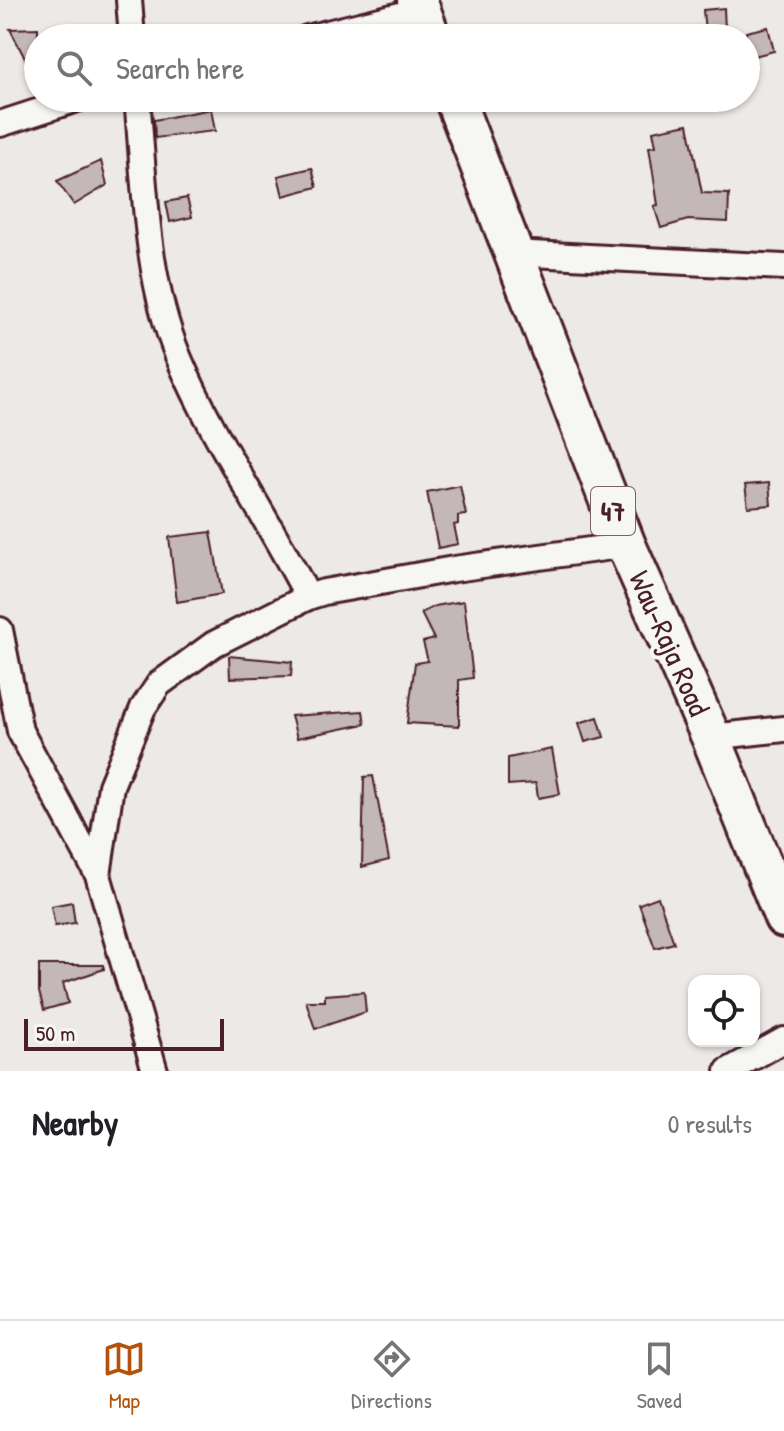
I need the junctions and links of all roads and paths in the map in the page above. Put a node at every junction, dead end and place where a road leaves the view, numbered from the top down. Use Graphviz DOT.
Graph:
graph roads {
  1 [pos="129,0"];
  2 [pos="423,16"];
  3 [pos="131,24"];
  4 [pos="381,24"];
  5 [pos="37,112"];
  6 [pos="139,112"];
  7 [pos="459,112"];
  8 [pos="0,124"];
  9 [pos="512,253"];
  10 [pos="784,267"];
  11 [pos="626,545"];
  12 [pos="308,597"];
  13 [pos="0,630"];
  14 [pos="784,729"];
  15 [pos="10,733"];
  16 [pos="711,737"];
  17 [pos="98,875"];
  18 [pos="784,918"];
  19 [pos="784,1040"];
  20 [pos="155,1071"];
  21 [pos="728,1071"];
  1 -- 3 [label="street"];
  2 -- 4 [label="street"];
  5 -- 8 [label="street"];
  6 -- 12 [label="street"];
  7 -- 9 [label="main road, Wau-Raja Road / 47"];
  9 -- 10 [label="street"];
  9 -- 11 [label="main road, Wau-Raja Road / 47"];
  11 -- 12 [label="street"];
  11 -- 16 [label="main road, Wau-Raja Road / 47"];
  12 -- 17 [label="street"];
  13 -- 15 [label="street"];
  14 -- 16 [label="street"];
  15 -- 17 [label="street"];
  16 -- 18 [label="main road, Wau-Raja Road / 47"];
  17 -- 20 [label="street"];
  19 -- 21 [label="street"];
}
